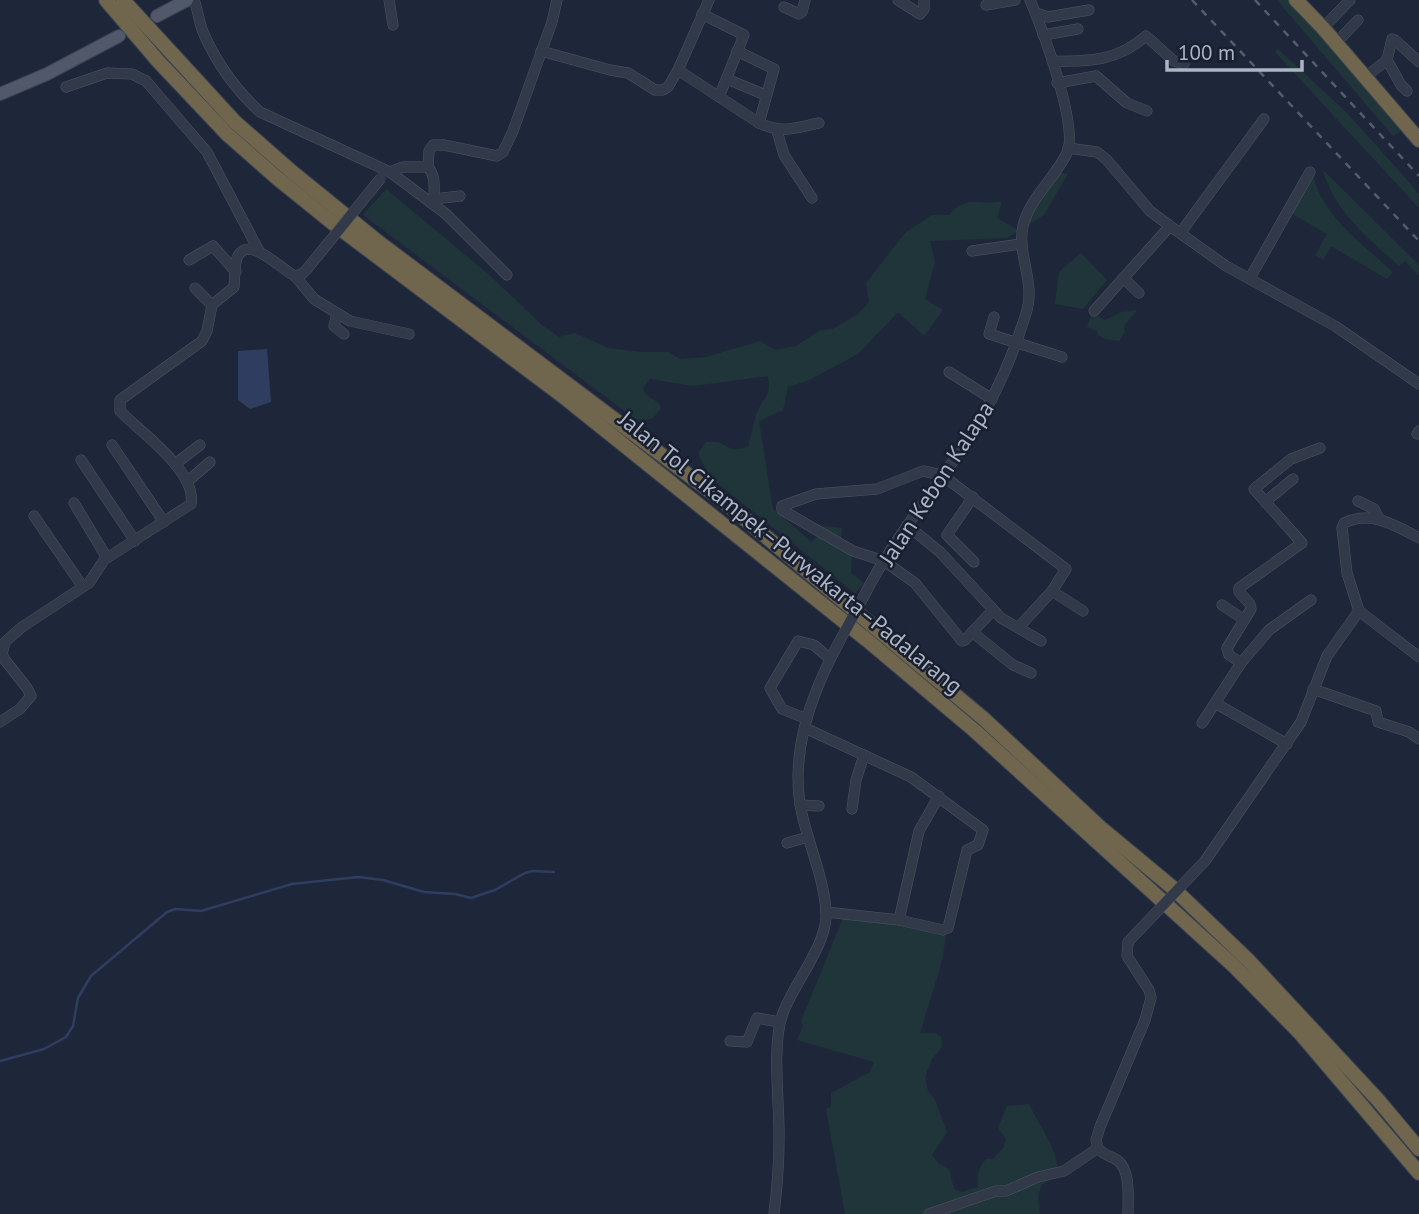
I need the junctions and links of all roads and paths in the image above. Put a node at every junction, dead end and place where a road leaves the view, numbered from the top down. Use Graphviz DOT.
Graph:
graph roads {
  1 [pos="106,0"];
  2 [pos="123,0"];
  3 [pos="187,0"];
  4 [pos="194,0"];
  5 [pos="389,0"];
  6 [pos="557,0"];
  7 [pos="709,0"];
  8 [pos="805,0"];
  9 [pos="898,0"];
  10 [pos="924,0"];
  11 [pos="1015,0"];
  12 [pos="1030,0"];
  13 [pos="1296,0"];
  14 [pos="1350,0"];
  15 [pos="986,5"];
  16 [pos="784,7"];
  17 [pos="1089,10"];
  18 [pos="1036,13"];
  19 [pos="702,14"];
  20 [pos="157,16"];
  21 [pos="1358,20"];
  22 [pos="393,25"];
  23 [pos="1078,29"];
  24 [pos="1324,29"];
  25 [pos="1043,34"];
  26 [pos="119,36"];
  27 [pos="1336,43"];
  28 [pos="541,51"];
  29 [pos="737,51"];
  30 [pos="1387,60"];
  31 [pos="1052,61"];
  32 [pos="1419,62"];
  33 [pos="1184,64"];
  34 [pos="678,70"];
  35 [pos="1364,78"];
  36 [pos="727,79"];
  37 [pos="1057,83"];
  38 [pos="66,87"];
  39 [pos="1407,91"];
  40 [pos="0,94"];
  41 [pos="765,95"];
  42 [pos="719,97"];
  43 [pos="1147,111"];
  44 [pos="1264,119"];
  45 [pos="759,123"];
  46 [pos="819,123"];
  47 [pos="777,131"];
  48 [pos="1419,140"];
  49 [pos="1068,148"];
  50 [pos="428,167"];
  51 [pos="1310,172"];
  52 [pos="386,173"];
  53 [pos="460,196"];
  54 [pos="812,198"];
  55 [pos="432,201"];
  56 [pos="1170,226"];
  57 [pos="1181,232"];
  58 [pos="1021,244"];
  59 [pos="259,251"];
  60 [pos="972,251"];
  61 [pos="189,260"];
  62 [pos="236,272"];
  63 [pos="507,275"];
  64 [pos="295,276"];
  65 [pos="1123,278"];
  66 [pos="1250,278"];
  67 [pos="195,288"];
  68 [pos="1139,293"];
  69 [pos="212,305"];
  70 [pos="1094,311"];
  71 [pos="337,314"];
  72 [pos="994,317"];
  73 [pos="344,334"];
  74 [pos="409,334"];
  75 [pos="1015,342"];
  76 [pos="1062,357"];
  77 [pos="949,372"];
  78 [pos="1419,384"];
  79 [pos="992,399"];
  80 [pos="112,445"];
  81 [pos="200,445"];
  82 [pos="1320,448"];
  83 [pos="82,460"];
  84 [pos="210,462"];
  85 [pos="175,464"];
  86 [pos="942,475"];
  87 [pos="1293,479"];
  88 [pos="187,482"];
  89 [pos="973,497"];
  90 [pos="1358,501"];
  91 [pos="1265,502"];
  92 [pos="74,503"];
  93 [pos="34,516"];
  94 [pos="1379,519"];
  95 [pos="164,522"];
  96 [pos="907,525"];
  97 [pos="1419,538"];
  98 [pos="135,541"];
  99 [pos="107,558"];
  100 [pos="884,561"];
  101 [pos="974,562"];
  102 [pos="83,587"];
  103 [pos="1052,591"];
  104 [pos="1311,600"];
  105 [pos="1222,605"];
  106 [pos="993,610"];
  107 [pos="1083,611"];
  108 [pos="1359,611"];
  109 [pos="1243,619"];
  110 [pos="1018,628"];
  111 [pos="972,632"];
  112 [pos="1041,641"];
  113 [pos="1419,657"];
  114 [pos="830,659"];
  115 [pos="2,661"];
  116 [pos="1241,663"];
  117 [pos="1031,673"];
  118 [pos="1313,689"];
  119 [pos="1215,703"];
  120 [pos="0,722"];
  121 [pos="1202,723"];
  122 [pos="806,724"];
  123 [pos="1419,739"];
  124 [pos="1287,744"];
  125 [pos="864,755"];
  126 [pos="939,796"];
  127 [pos="800,805"];
  128 [pos="819,806"];
  129 [pos="852,809"];
  130 [pos="808,836"];
  131 [pos="787,843"];
  132 [pos="826,912"];
  133 [pos="899,920"];
  134 [pos="779,1022"];
  135 [pos="730,1041"];
  136 [pos="1098,1148"];
  137 [pos="1419,1149"];
  138 [pos="1419,1173"];
  139 [pos="774,1214"];
  140 [pos="929,1214"];
  141 [pos="1128,1214"];
  1 -- 138 [label="highway, Jalan Tol Cikampek–Purwakarta–Padalarang"];
  2 -- 137 [label="highway, Jalan Tol Cikampek–Purwakarta–Padalarang"];
  3 -- 20 [label="main road"];
  4 -- 52 [label="street"];
  5 -- 22 [label="street"];
  6 -- 28 [label="street"];
  7 -- 19 [label="street"];
  8 -- 16 [label="street"];
  9 -- 10 [label="street"];
  11 -- 15 [label="street"];
  12 -- 18 [label="street"];
  13 -- 24 [label="highway"];
  14 -- 24 [label="street"];
  17 -- 18 [label="street"];
  18 -- 25 [label="street"];
  19 -- 29 [label="street"];
  19 -- 34 [label="street"];
  21 -- 27 [label="street"];
  23 -- 25 [label="street"];
  24 -- 27 [label="highway"];
  25 -- 31 [label="street"];
  26 -- 40 [label="main road"];
  27 -- 35 [label="highway"];
  28 -- 34 [label="street"];
  28 -- 50 [label="street"];
  29 -- 36 [label="street"];
  29 -- 41 [label="street"];
  30 -- 32 [label="street"];
  30 -- 35 [label="street"];
  30 -- 39 [label="street"];
  31 -- 33 [label="street"];
  31 -- 37 [label="street"];
  34 -- 42 [label="street"];
  35 -- 48 [label="highway"];
  36 -- 41 [label="street"];
  36 -- 42 [label="street"];
  37 -- 43 [label="street"];
  37 -- 49 [label="street"];
  38 -- 59 [label="street"];
  41 -- 45 [label="street"];
  42 -- 45 [label="street"];
  44 -- 57 [label="street"];
  45 -- 47 [label="street"];
  46 -- 47 [label="street"];
  47 -- 54 [label="street"];
  49 -- 56 [label="street"];
  49 -- 58 [label="street, Jalan Kebon Kalapa"];
  50 -- 52 [label="street"];
  50 -- 55 [label="street"];
  51 -- 66 [label="street"];
  52 -- 55 [label="street"];
  52 -- 64 [label="street, bridge"];
  53 -- 55 [label="street"];
  55 -- 63 [label="street"];
  56 -- 57 [label="street"];
  56 -- 65 [label="street"];
  57 -- 66 [label="street"];
  58 -- 60 [label="street"];
  58 -- 75 [label="street, Jalan Kebon Kalapa"];
  59 -- 62 [label="street"];
  59 -- 64 [label="street"];
  61 -- 62 [label="street"];
  62 -- 69 [label="street"];
  64 -- 71 [label="street"];
  65 -- 68 [label="street"];
  65 -- 70 [label="street"];
  66 -- 78 [label="street"];
  67 -- 69 [label="street"];
  69 -- 85 [label="street"];
  71 -- 73 [label="street"];
  71 -- 74 [label="street"];
  72 -- 75 [label="street"];
  75 -- 76 [label="street"];
  75 -- 79 [label="street, Jalan Kebon Kalapa"];
  77 -- 79 [label="street"];
  79 -- 86 [label="street, Jalan Kebon Kalapa"];
  80 -- 95 [label="street"];
  81 -- 85 [label="street"];
  82 -- 91 [label="street"];
  83 -- 98 [label="street"];
  84 -- 88 [label="street"];
  85 -- 88 [label="street"];
  86 -- 89 [label="street"];
  86 -- 96 [label="street, Jalan Kebon Kalapa"];
  86 -- 100 [label="street"];
  87 -- 91 [label="street"];
  88 -- 95 [label="street"];
  89 -- 101 [label="street"];
  89 -- 103 [label="street"];
  90 -- 94 [label="street"];
  91 -- 109 [label="street"];
  92 -- 99 [label="street"];
  93 -- 102 [label="street"];
  94 -- 97 [label="street"];
  94 -- 108 [label="street"];
  95 -- 98 [label="street"];
  96 -- 100 [label="street, Jalan Kebon Kalapa"];
  96 -- 106 [label="street"];
  98 -- 99 [label="street"];
  99 -- 102 [label="street"];
  100 -- 111 [label="street"];
  100 -- 114 [label="street, Jalan Kebon Kalapa, bridge"];
  102 -- 115 [label="street"];
  103 -- 107 [label="street"];
  103 -- 110 [label="street"];
  104 -- 116 [label="street"];
  105 -- 109 [label="street"];
  106 -- 110 [label="street"];
  106 -- 111 [label="street"];
  108 -- 113 [label="street"];
  108 -- 118 [label="street"];
  109 -- 116 [label="street"];
  110 -- 112 [label="street"];
  111 -- 117 [label="street"];
  114 -- 122 [label="street, Jalan Kebon Kalapa"];
  114 -- 122 [label="street"];
  115 -- 120 [label="street"];
  116 -- 119 [label="street"];
  118 -- 123 [label="street"];
  118 -- 124 [label="street"];
  119 -- 121 [label="street"];
  119 -- 124 [label="street"];
  122 -- 125 [label="street"];
  122 -- 127 [label="street, Jalan Kebon Kalapa"];
  124 -- 136 [label="street, bridge"];
  125 -- 126 [label="street"];
  125 -- 129 [label="street"];
  126 -- 133 [label="street"];
  126 -- 133 [label="street"];
  127 -- 128 [label="street"];
  127 -- 130 [label="street, Jalan Kebon Kalapa"];
  130 -- 131 [label="street"];
  130 -- 132 [label="street, Jalan Kebon Kalapa"];
  132 -- 133 [label="street"];
  132 -- 134 [label="street"];
  134 -- 135 [label="street"];
  134 -- 139 [label="street"];
  136 -- 140 [label="street"];
  136 -- 141 [label="street"];
}
